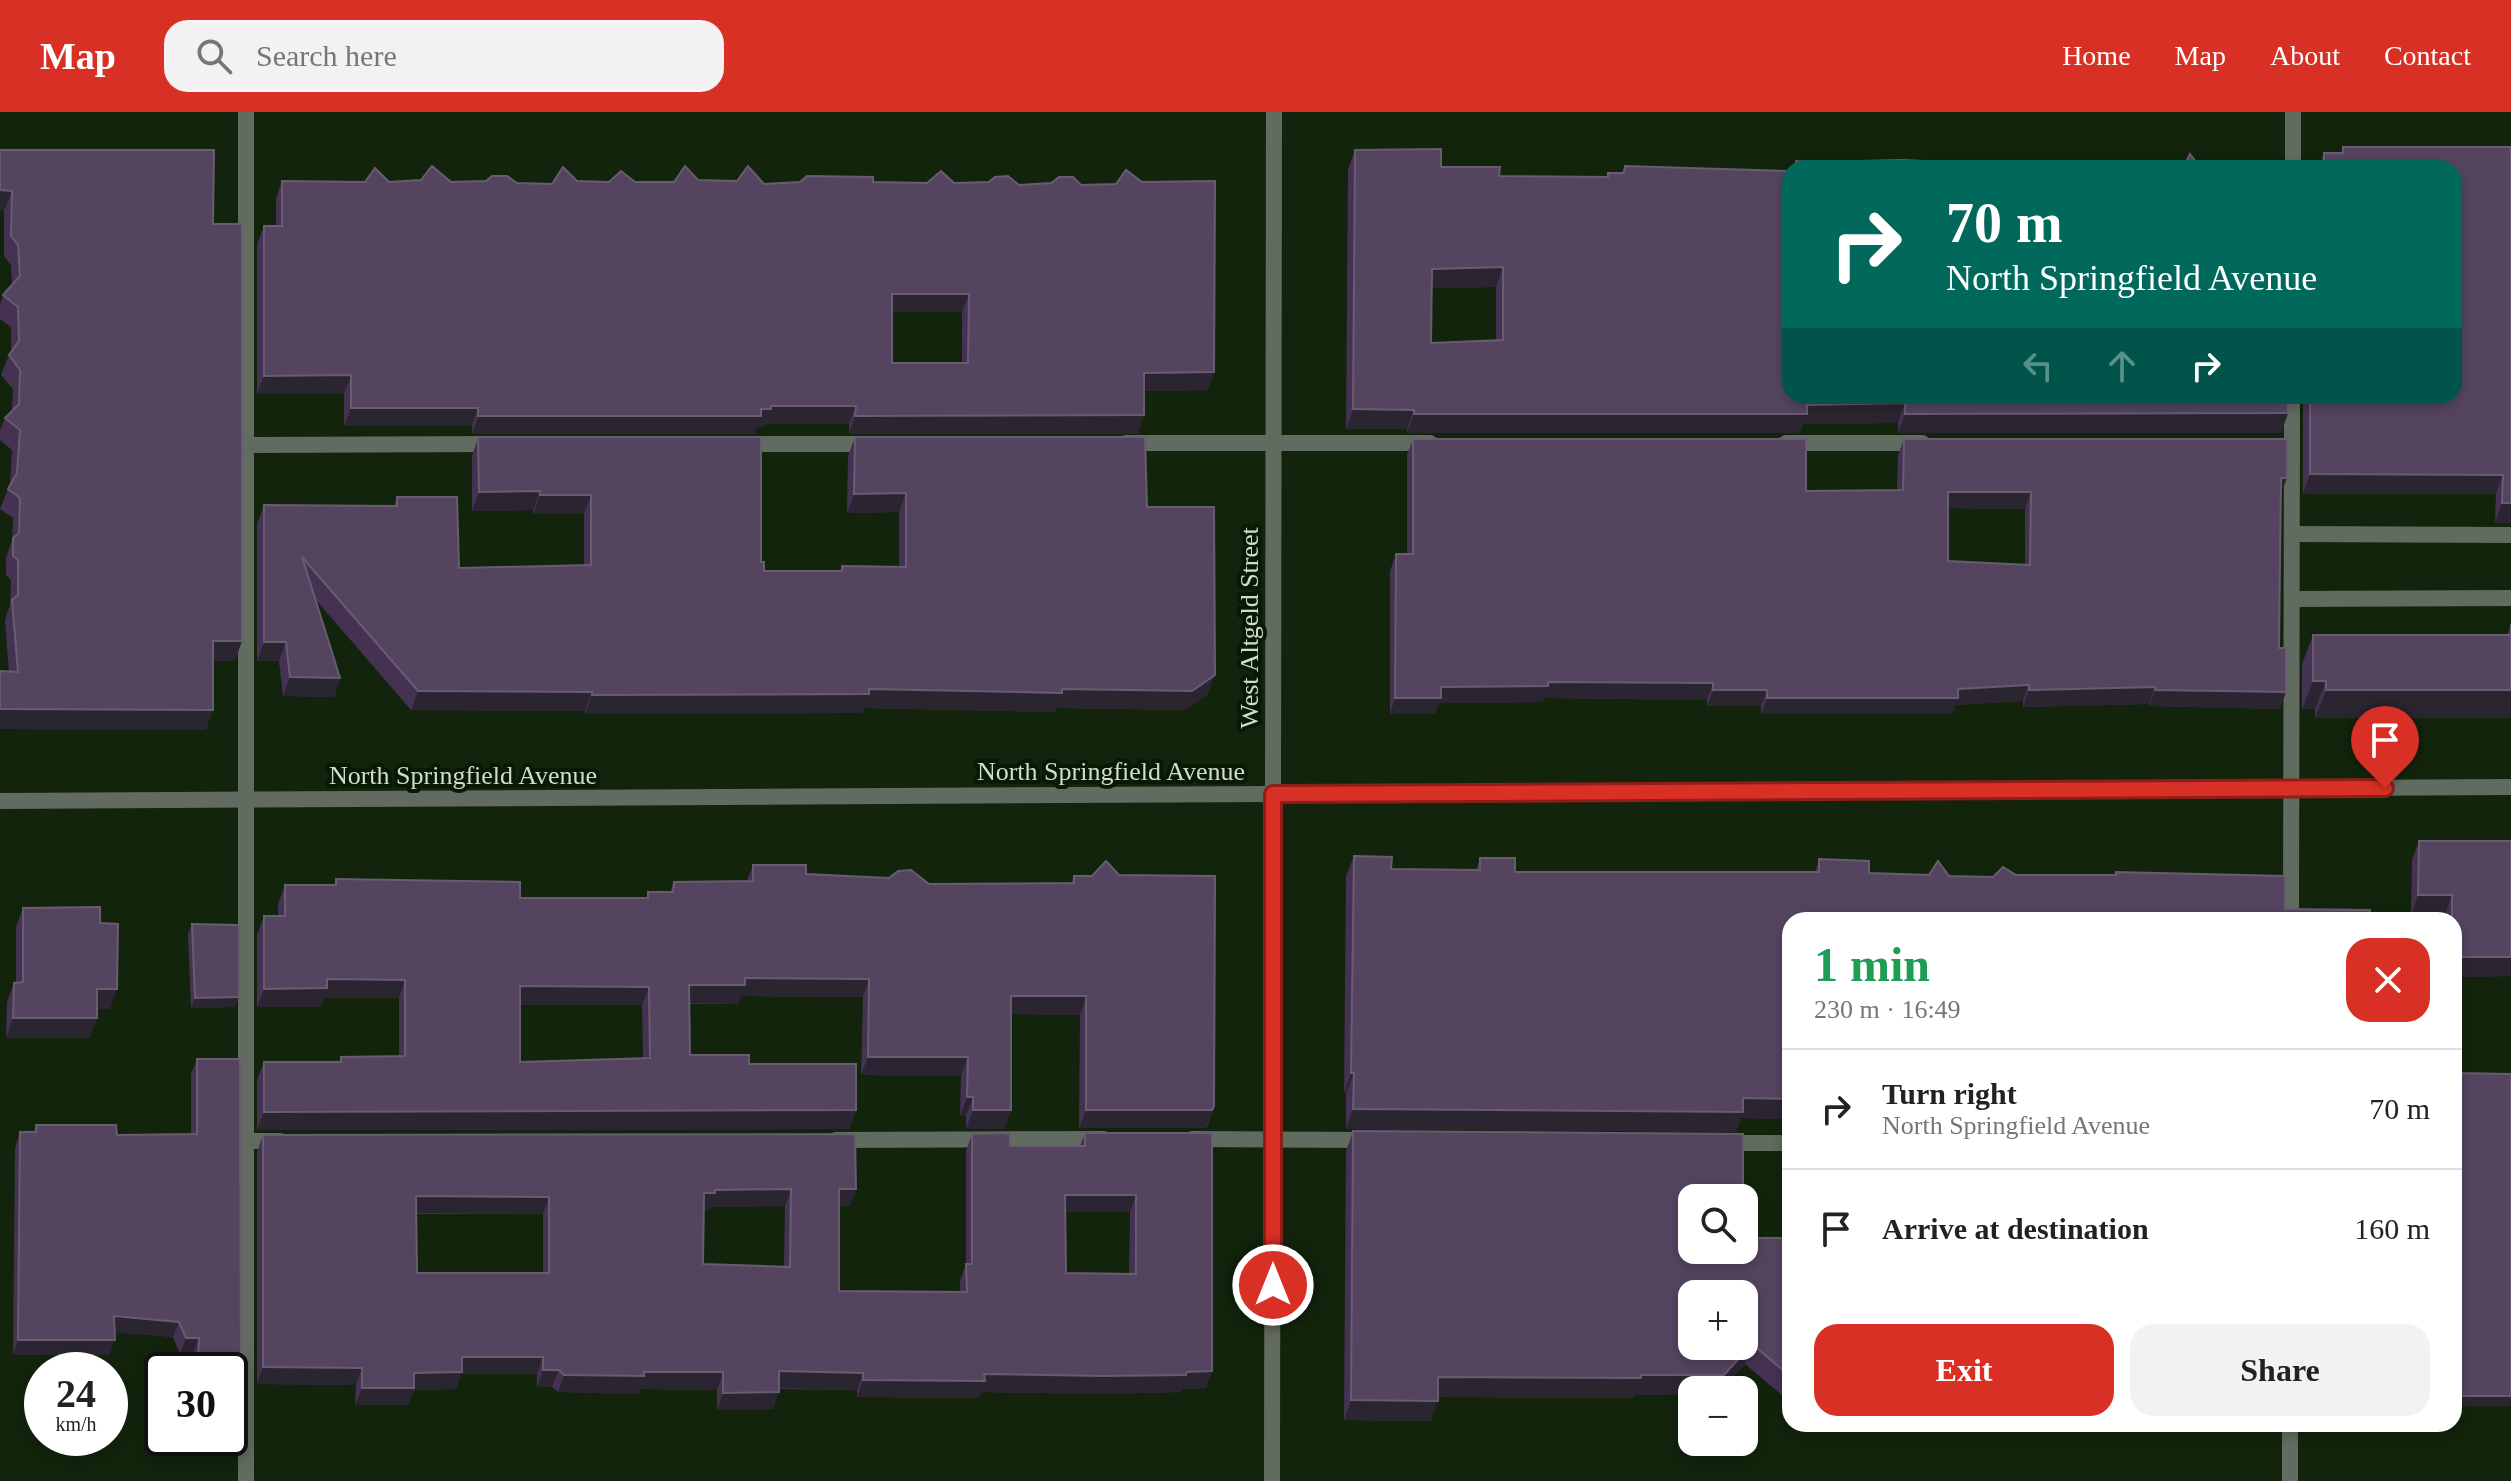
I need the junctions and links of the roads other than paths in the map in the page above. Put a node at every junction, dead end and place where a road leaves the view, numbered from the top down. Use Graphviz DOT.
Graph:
graph roads {
  1 [pos="246,112"];
  2 [pos="1274,112"];
  3 [pos="2293,112"];
  4 [pos="2293,160"];
  5 [pos="2291,404"];
  6 [pos="1274,442"];
  7 [pos="894,443"];
  8 [pos="1116,443"];
  9 [pos="1444,443"];
  10 [pos="1764,443"];
  11 [pos="1940,443"];
  12 [pos="515,444"];
  13 [pos="720,444"];
  14 [pos="246,445"];
  15 [pos="2292,534"];
  16 [pos="2511,535"];
  17 [pos="2511,598"];
  18 [pos="2292,599"];
  19 [pos="2511,787"];
  20 [pos="2291,788"];
  21 [pos="1273,794"];
  22 [pos="246,800"];
  23 [pos="0,801"];
  24 [pos="2291,912"];
  25 [pos="1116,1139"];
  26 [pos="1179,1139"];
  27 [pos="1273,1139"];
  28 [pos="815,1140"];
  29 [pos="1394,1140"];
  30 [pos="246,1141"];
  31 [pos="293,1141"];
  32 [pos="1711,1143"];
  33 [pos="1782,1143"];
  34 [pos="2290,1432"];
  35 [pos="246,1481"];
  36 [pos="1272,1481"];
  37 [pos="2290,1481"];
  1 -- 14 [label="street"];
  2 -- 6 [label="street, West Altgeld Street"];
  3 -- 4 [label="street"];
  5 -- 15 [label="street"];
  6 -- 8 [label="street"];
  6 -- 9 [label="street"];
  6 -- 21 [label="street, West Altgeld Street"];
  7 -- 13 [label="street"];
  10 -- 11 [label="street"];
  12 -- 14 [label="street"];
  14 -- 22 [label="street"];
  15 -- 16 [label="street"];
  15 -- 18 [label="street"];
  17 -- 18 [label="street"];
  18 -- 20 [label="street"];
  19 -- 20 [label="street, North Springfield Avenue"];
  20 -- 21 [label="street, North Springfield Avenue"];
  20 -- 24 [label="street"];
  21 -- 22 [label="street, North Springfield Avenue"];
  21 -- 27 [label="street, West Altgeld Street"];
  22 -- 23 [label="street, North Springfield Avenue"];
  22 -- 30 [label="street"];
  25 -- 28 [label="street"];
  26 -- 27 [label="street"];
  27 -- 29 [label="street"];
  27 -- 36 [label="street, West Altgeld Street"];
  30 -- 31 [label="street"];
  30 -- 35 [label="street"];
  32 -- 33 [label="street"];
  34 -- 37 [label="street"];
}
